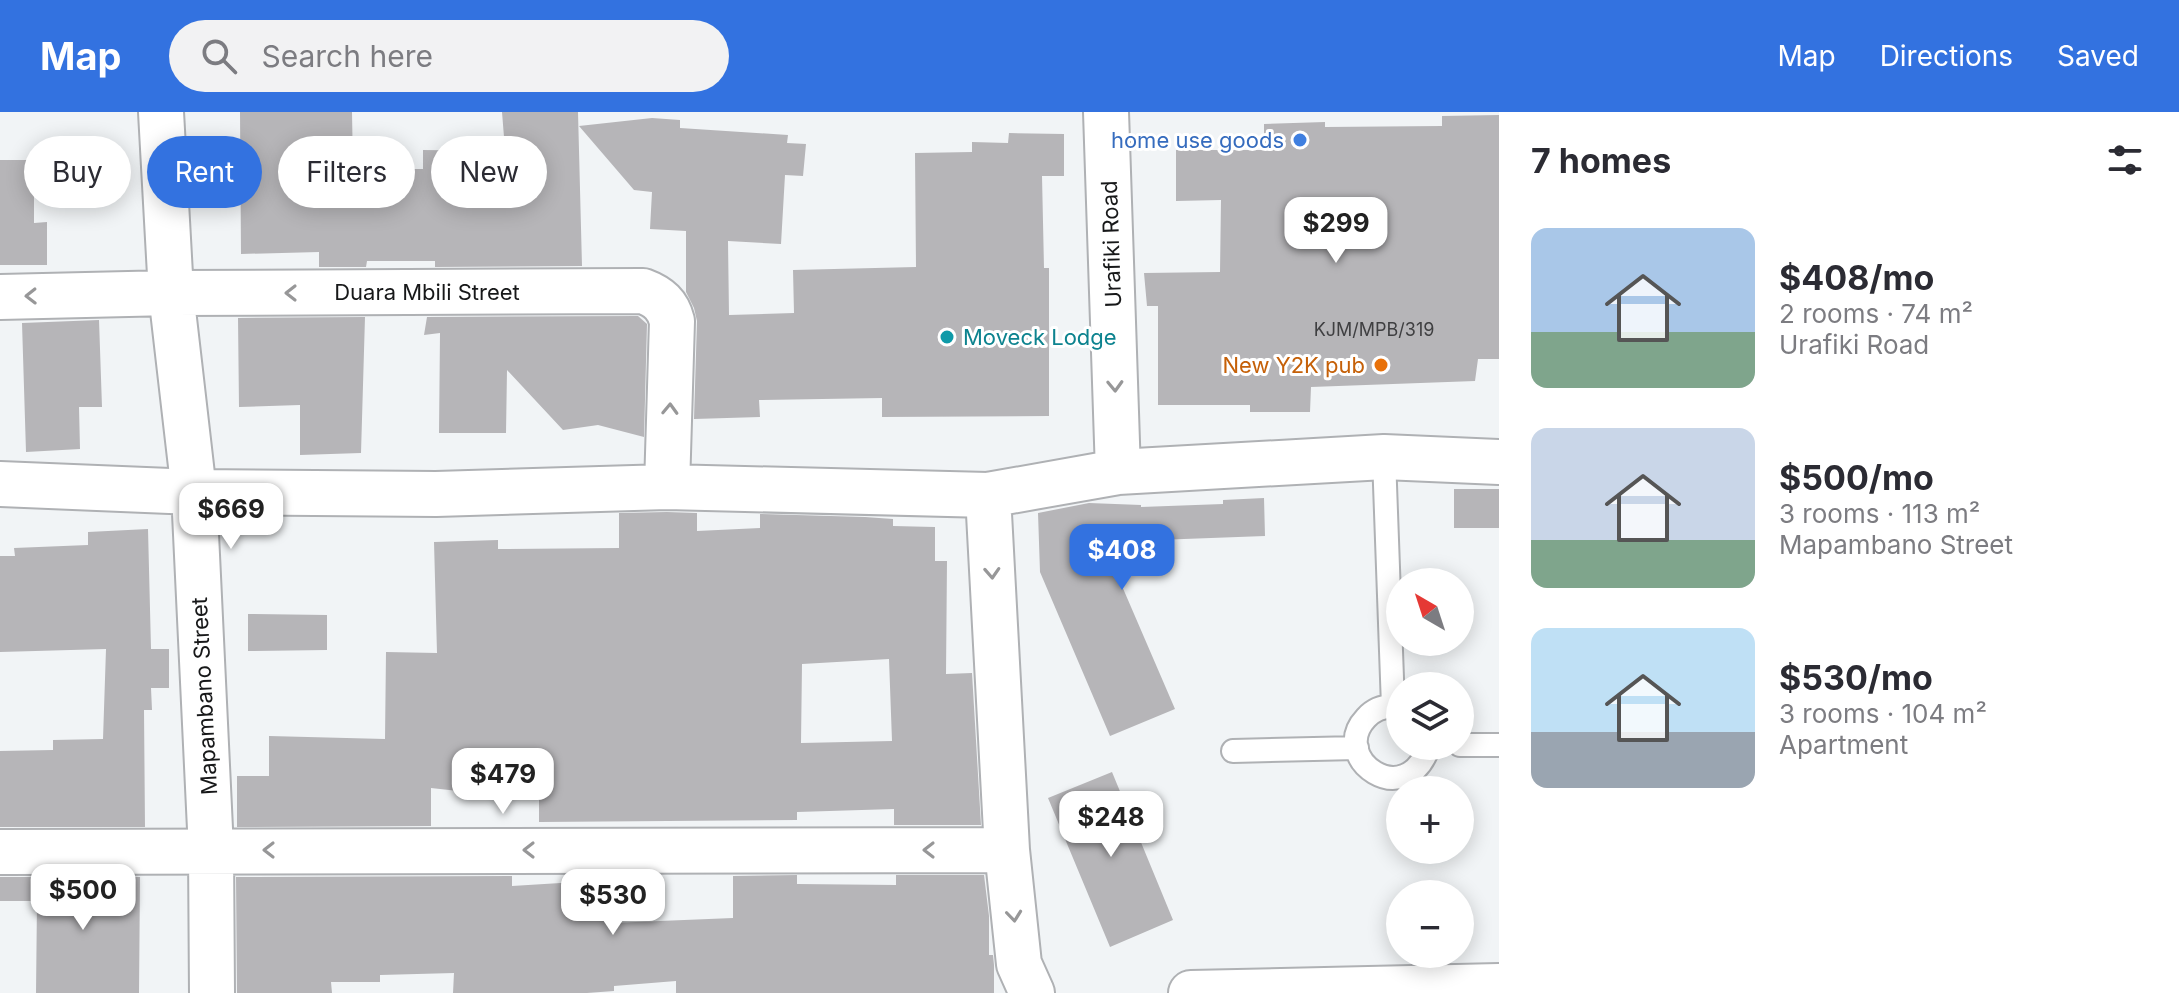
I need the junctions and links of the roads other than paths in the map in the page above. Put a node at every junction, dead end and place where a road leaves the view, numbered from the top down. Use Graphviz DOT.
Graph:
graph roads {
  1 [pos="161,112"];
  2 [pos="1106,112"];
  3 [pos="171,293"];
  4 [pos="0,297"];
  5 [pos="1384,457"];
  6 [pos="1499,462"];
  7 [pos="1118,472"];
  8 [pos="0,484"];
  9 [pos="667,487"];
  10 [pos="194,492"];
  11 [pos="988,495"];
  12 [pos="1394,672"];
  13 [pos="1386,707"];
  14 [pos="1474,745"];
  15 [pos="1499,745"];
  16 [pos="1357,748"];
  17 [pos="1233,751"];
  18 [pos="1424,760"];
  19 [pos="211,850"];
  20 [pos="1007,850"];
  21 [pos="0,852"];
  22 [pos="1499,986"];
  23 [pos="212,993"];
  24 [pos="1032,993"];
  25 [pos="1191,993"];
  1 -- 3 [label="street, Mapambano Street"];
  2 -- 7 [label="street, Urafiki Road, one-way"];
  3 -- 4 [label="street, Duara Mbili Street, one-way"];
  9 -- 3 [label="street, Duara Mbili Street, one-way"];
  3 -- 10 [label="street, Mapambano Street"];
  5 -- 6 [label="street"];
  5 -- 7 [label="street"];
  5 -- 12 [label="lane"];
  7 -- 11 [label="street"];
  8 -- 10 [label="street"];
  9 -- 10 [label="street"];
  9 -- 11 [label="street"];
  10 -- 19 [label="street, Mapambano Street"];
  11 -- 20 [label="street, one-way"];
  13 -- 16 [label="lane"];
  14 -- 15 [label="lane"];
  16 -- 17 [label="lane"];
  16 -- 18 [label="lane"];
  20 -- 19 [label="street, one-way"];
  19 -- 21 [label="street"];
  19 -- 23 [label="street, Mapambano Street"];
  20 -- 24 [label="street, one-way"];
  22 -- 25 [label="street"];
}
